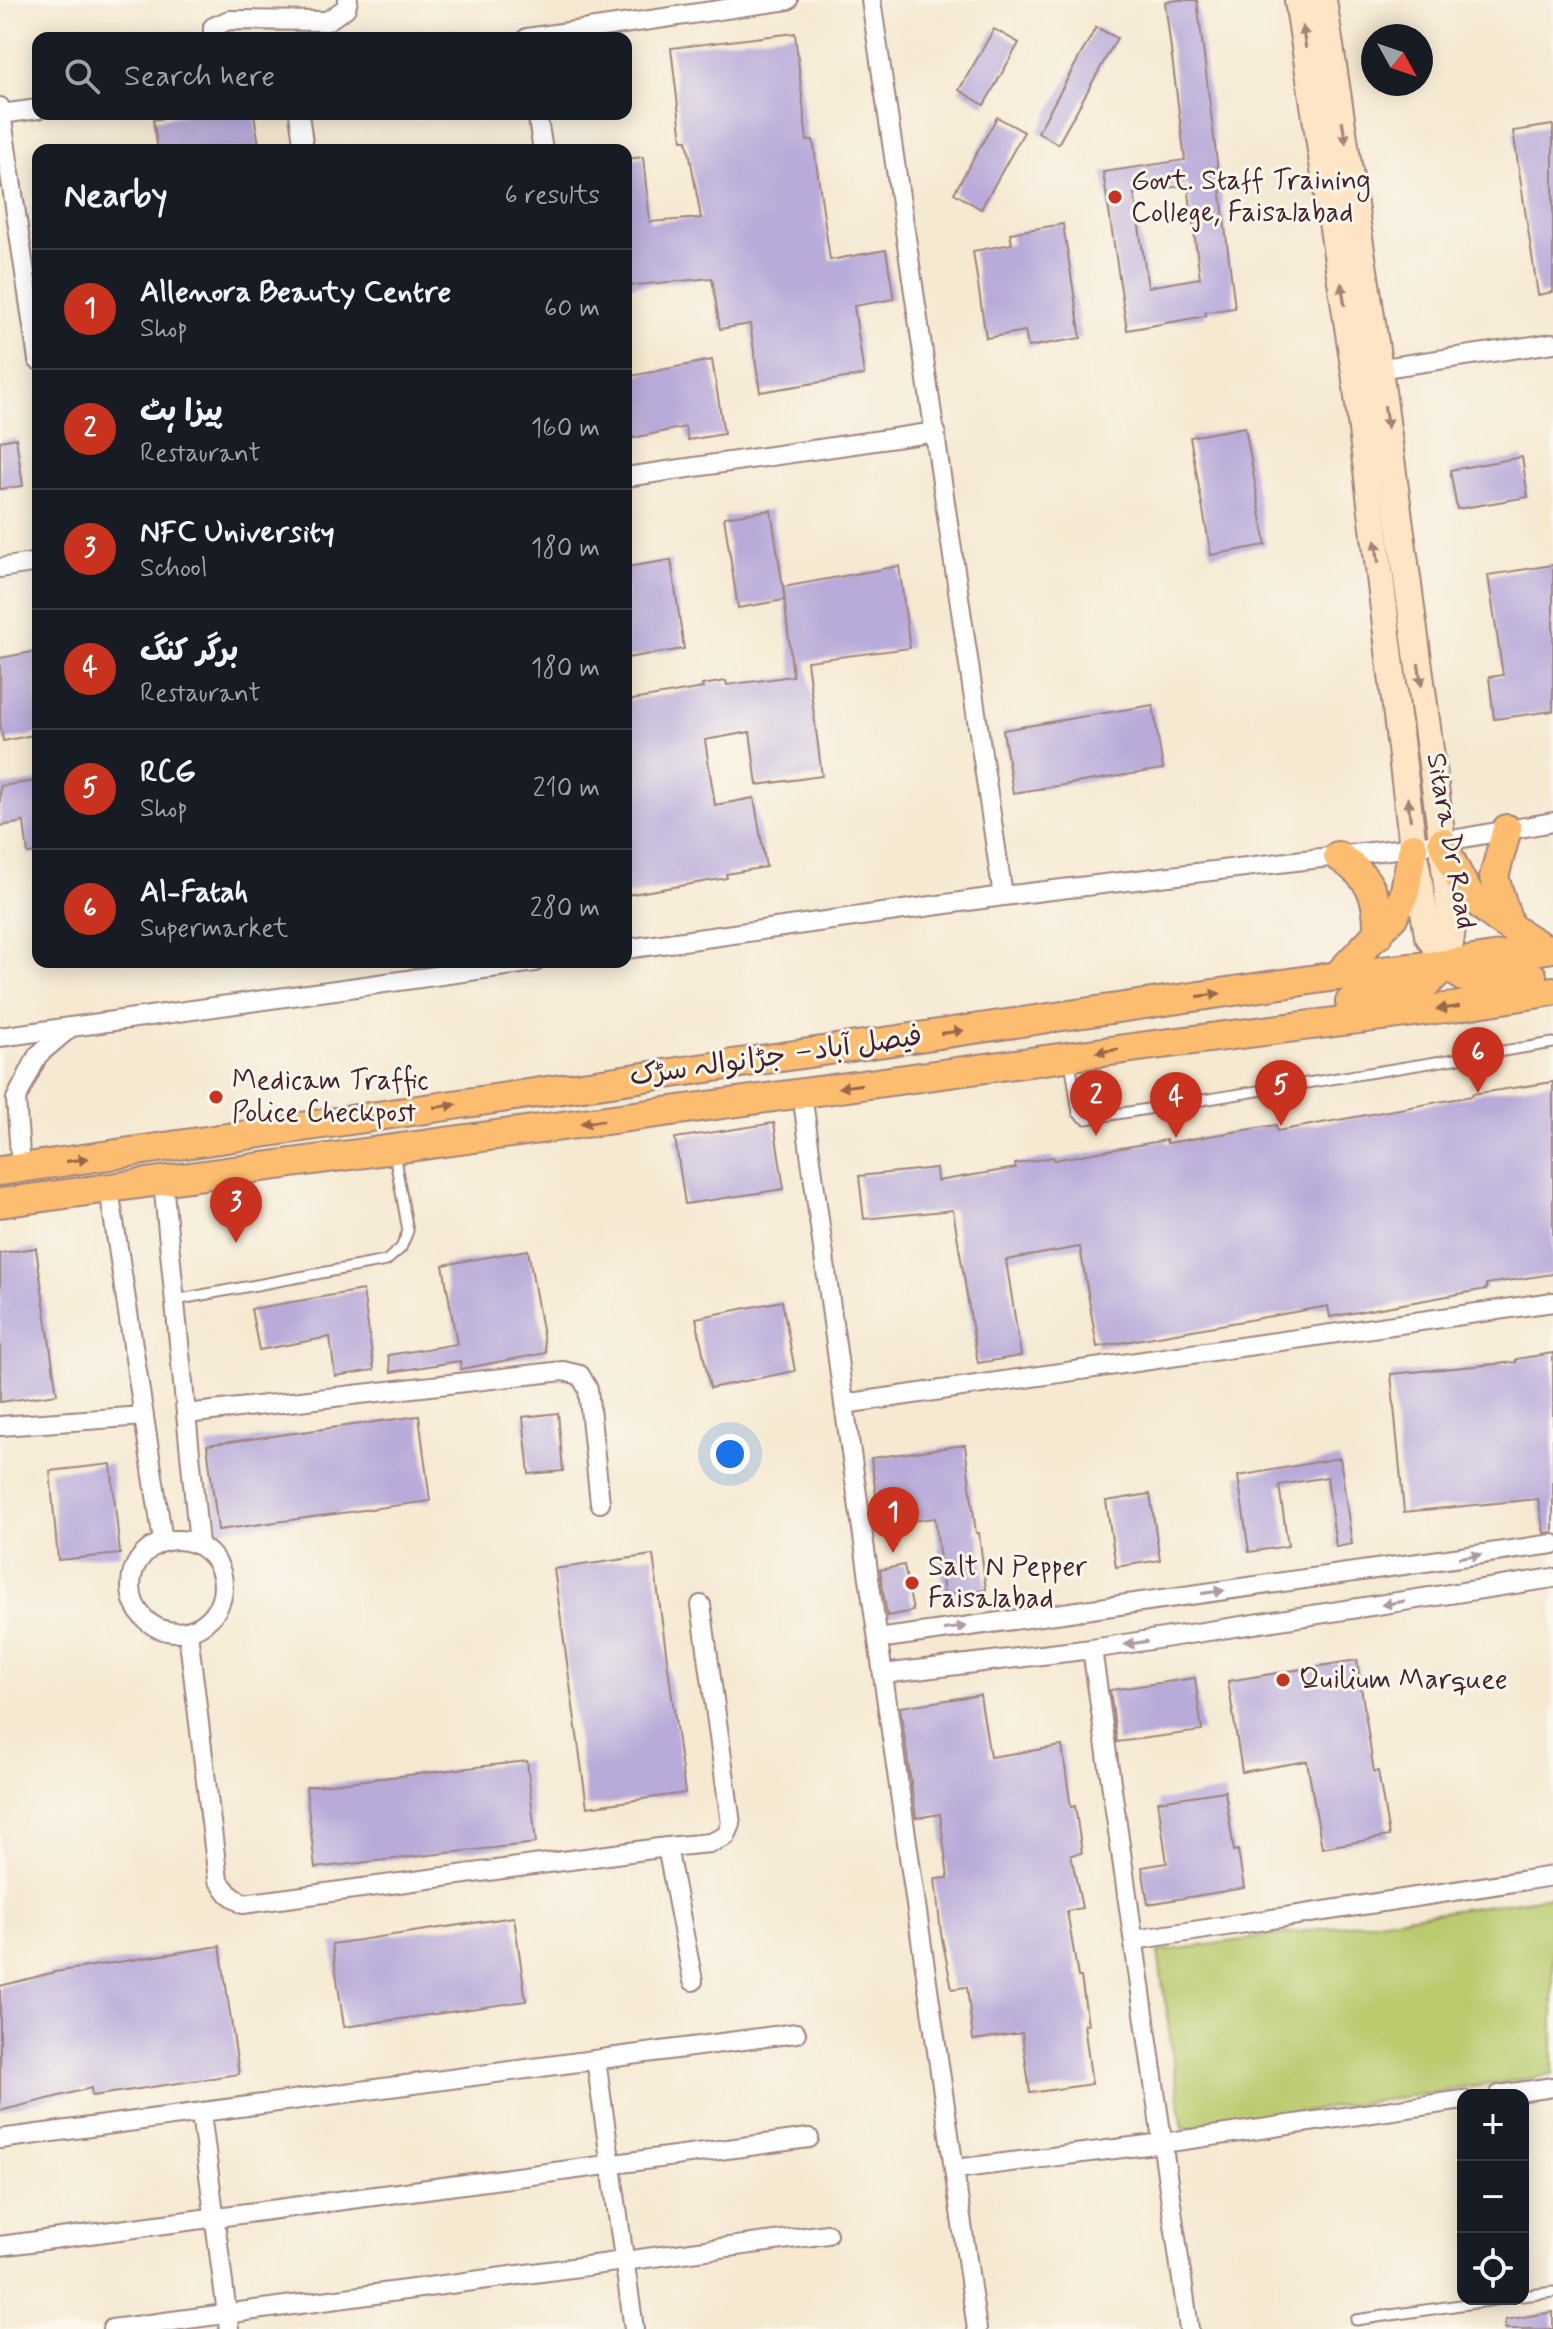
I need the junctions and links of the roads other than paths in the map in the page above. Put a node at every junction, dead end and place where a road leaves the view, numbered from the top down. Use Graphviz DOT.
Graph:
graph roads {
  1 [pos="348,0"];
  2 [pos="788,0"];
  3 [pos="871,0"];
  4 [pos="1298,0"];
  5 [pos="1323,0"];
  6 [pos="213,32"];
  7 [pos="568,32"];
  8 [pos="32,109"];
  9 [pos="1,110"];
  10 [pos="300,120"];
  11 [pos="538,120"];
  12 [pos="303,144"];
  13 [pos="542,144"];
  14 [pos="32,319"];
  15 [pos="1553,343"];
  16 [pos="1367,370"];
  17 [pos="936,432"];
  18 [pos="632,476"];
  19 [pos="32,563"];
  20 [pos="0,568"];
  21 [pos="1553,822"];
  22 [pos="1507,829"];
  23 [pos="1442,842"];
  24 [pos="1413,847"];
  25 [pos="1338,856"];
  26 [pos="1003,896"];
  27 [pos="1509,925"];
  28 [pos="1378,935"];
  29 [pos="632,948"];
  30 [pos="1550,957"];
  31 [pos="1447,964"];
  32 [pos="492,968"];
  33 [pos="1337,976"];
  34 [pos="1553,991"];
  35 [pos="71,1027"];
  36 [pos="0,1037"];
  37 [pos="1553,1043"];
  38 [pos="1154,1045"];
  39 [pos="1070,1056"];
  40 [pos="802,1093"];
  41 [pos="394,1150"];
  42 [pos="11,1170"];
  43 [pos="163,1182"];
  44 [pos="109,1189"];
  45 [pos="0,1203"];
  46 [pos="175,1300"];
  47 [pos="1553,1302"];
  48 [pos="844,1404"];
  49 [pos="186,1414"];
  50 [pos="144,1416"];
  51 [pos="0,1426"];
  52 [pos="600,1503"];
  53 [pos="163,1541"];
  54 [pos="199,1544"];
  55 [pos="1553,1544"];
  56 [pos="1553,1578"];
  57 [pos="701,1605"];
  58 [pos="188,1632"];
  59 [pos="878,1639"];
  60 [pos="1092,1649"];
  61 [pos="883,1674"];
  62 [pos="667,1847"];
  63 [pos="1553,1876"];
  64 [pos="1134,1940"];
  65 [pos="693,1981"];
  66 [pos="796,2033"];
  67 [pos="596,2060"];
  68 [pos="1553,2087"];
  69 [pos="1529,2091"];
  70 [pos="1457,2101"];
  71 [pos="201,2113"];
  72 [pos="809,2138"];
  73 [pos="0,2139"];
  74 [pos="1163,2143"];
  75 [pos="610,2164"];
  76 [pos="955,2169"];
  77 [pos="214,2217"];
  78 [pos="827,2234"];
  79 [pos="0,2246"];
  80 [pos="624,2261"];
  81 [pos="1553,2292"];
  82 [pos="1529,2295"];
  83 [pos="1460,2305"];
  84 [pos="1356,2320"];
  85 [pos="228,2321"];
  86 [pos="112,2329"];
  87 [pos="634,2329"];
  88 [pos="977,2329"];
  89 [pos="1189,2329"];
  1 -- 6 [label="street"];
  2 -- 7 [label="street"];
  3 -- 17 [label="street"];
  16 -- 4 [label="street, Sitara Dr Road, one-way"];
  5 -- 16 [label="street, Sitara Dr Road, one-way"];
  8 -- 9 [label="street"];
  9 -- 14 [label="street"];
  10 -- 12 [label="street"];
  11 -- 13 [label="street"];
  15 -- 16 [label="street"];
  16 -- 23 [label="street, Sitara Dr Road, one-way"];
  24 -- 16 [label="street, Sitara Dr Road, one-way"];
  17 -- 18 [label="street"];
  17 -- 26 [label="street"];
  19 -- 20 [label="street"];
  21 -- 22 [label="street"];
  22 -- 23 [label="street"];
  22 -- 27 [label="main road"];
  23 -- 24 [label="street"];
  23 -- 27 [label="main road"];
  23 -- 31 [label="street, Sitara Dr Road"];
  24 -- 25 [label="street"];
  24 -- 28 [label="main road"];
  24 -- 31 [label="street, Sitara Dr Road"];
  25 -- 26 [label="street"];
  25 -- 28 [label="main road"];
  26 -- 29 [label="street"];
  27 -- 30 [label="main road"];
  28 -- 33 [label="main road"];
  30 -- 31 [label="main road, فیصل آباد– جڑانوالہ سڑک"];
  31 -- 33 [label="main road, فیصل آباد– جڑانوالہ سڑک"];
  31 -- 38 [label="main road"];
  32 -- 35 [label="street"];
  42 -- 33 [label="main road, فیصل آباد– جڑانوالہ سڑک, one-way"];
  34 -- 38 [label="main road, فیصل آباد– جڑانوالہ سڑک, one-way"];
  35 -- 36 [label="street"];
  35 -- 42 [label="street"];
  37 -- 39 [label="lane"];
  38 -- 39 [label="main road, فیصل آباد– جڑانوالہ سڑک, one-way"];
  39 -- 40 [label="main road, فیصل آباد– جڑانوالہ سڑک, one-way"];
  40 -- 41 [label="main road, فیصل آباد– جڑانوالہ سڑک, one-way"];
  40 -- 48 [label="street"];
  41 -- 43 [label="main road, فیصل آباد– جڑانوالہ سڑک"];
  41 -- 46 [label="lane"];
  43 -- 44 [label="main road, فیصل آباد– جڑانوالہ سڑک"];
  43 -- 46 [label="street"];
  44 -- 45 [label="main road, فیصل آباد– جڑانوالہ سڑک"];
  44 -- 50 [label="street"];
  46 -- 49 [label="street"];
  47 -- 48 [label="street"];
  48 -- 59 [label="street"];
  49 -- 52 [label="street"];
  49 -- 54 [label="street"];
  50 -- 51 [label="street"];
  50 -- 53 [label="street"];
  53 -- 54 [label="street"];
  53 -- 58 [label="street"];
  54 -- 58 [label="street"];
  59 -- 55 [label="street, one-way"];
  56 -- 60 [label="street, one-way"];
  57 -- 62 [label="street"];
  58 -- 62 [label="street"];
  59 -- 61 [label="street"];
  60 -- 61 [label="street"];
  60 -- 64 [label="street"];
  61 -- 76 [label="street"];
  62 -- 65 [label="street"];
  63 -- 64 [label="street"];
  64 -- 74 [label="street"];
  66 -- 67 [label="street"];
  67 -- 71 [label="street"];
  67 -- 75 [label="street"];
  68 -- 69 [label="street"];
  70 -- 74 [label="street"];
  71 -- 73 [label="street"];
  71 -- 77 [label="street"];
  72 -- 75 [label="street"];
  74 -- 76 [label="street"];
  74 -- 89 [label="street"];
  75 -- 77 [label="street"];
  75 -- 80 [label="street"];
  76 -- 88 [label="street"];
  77 -- 79 [label="street"];
  77 -- 85 [label="street"];
  78 -- 80 [label="street"];
  80 -- 85 [label="street"];
  80 -- 87 [label="street"];
  81 -- 82 [label="lane"];
  83 -- 84 [label="lane"];
  85 -- 86 [label="street"];
}
